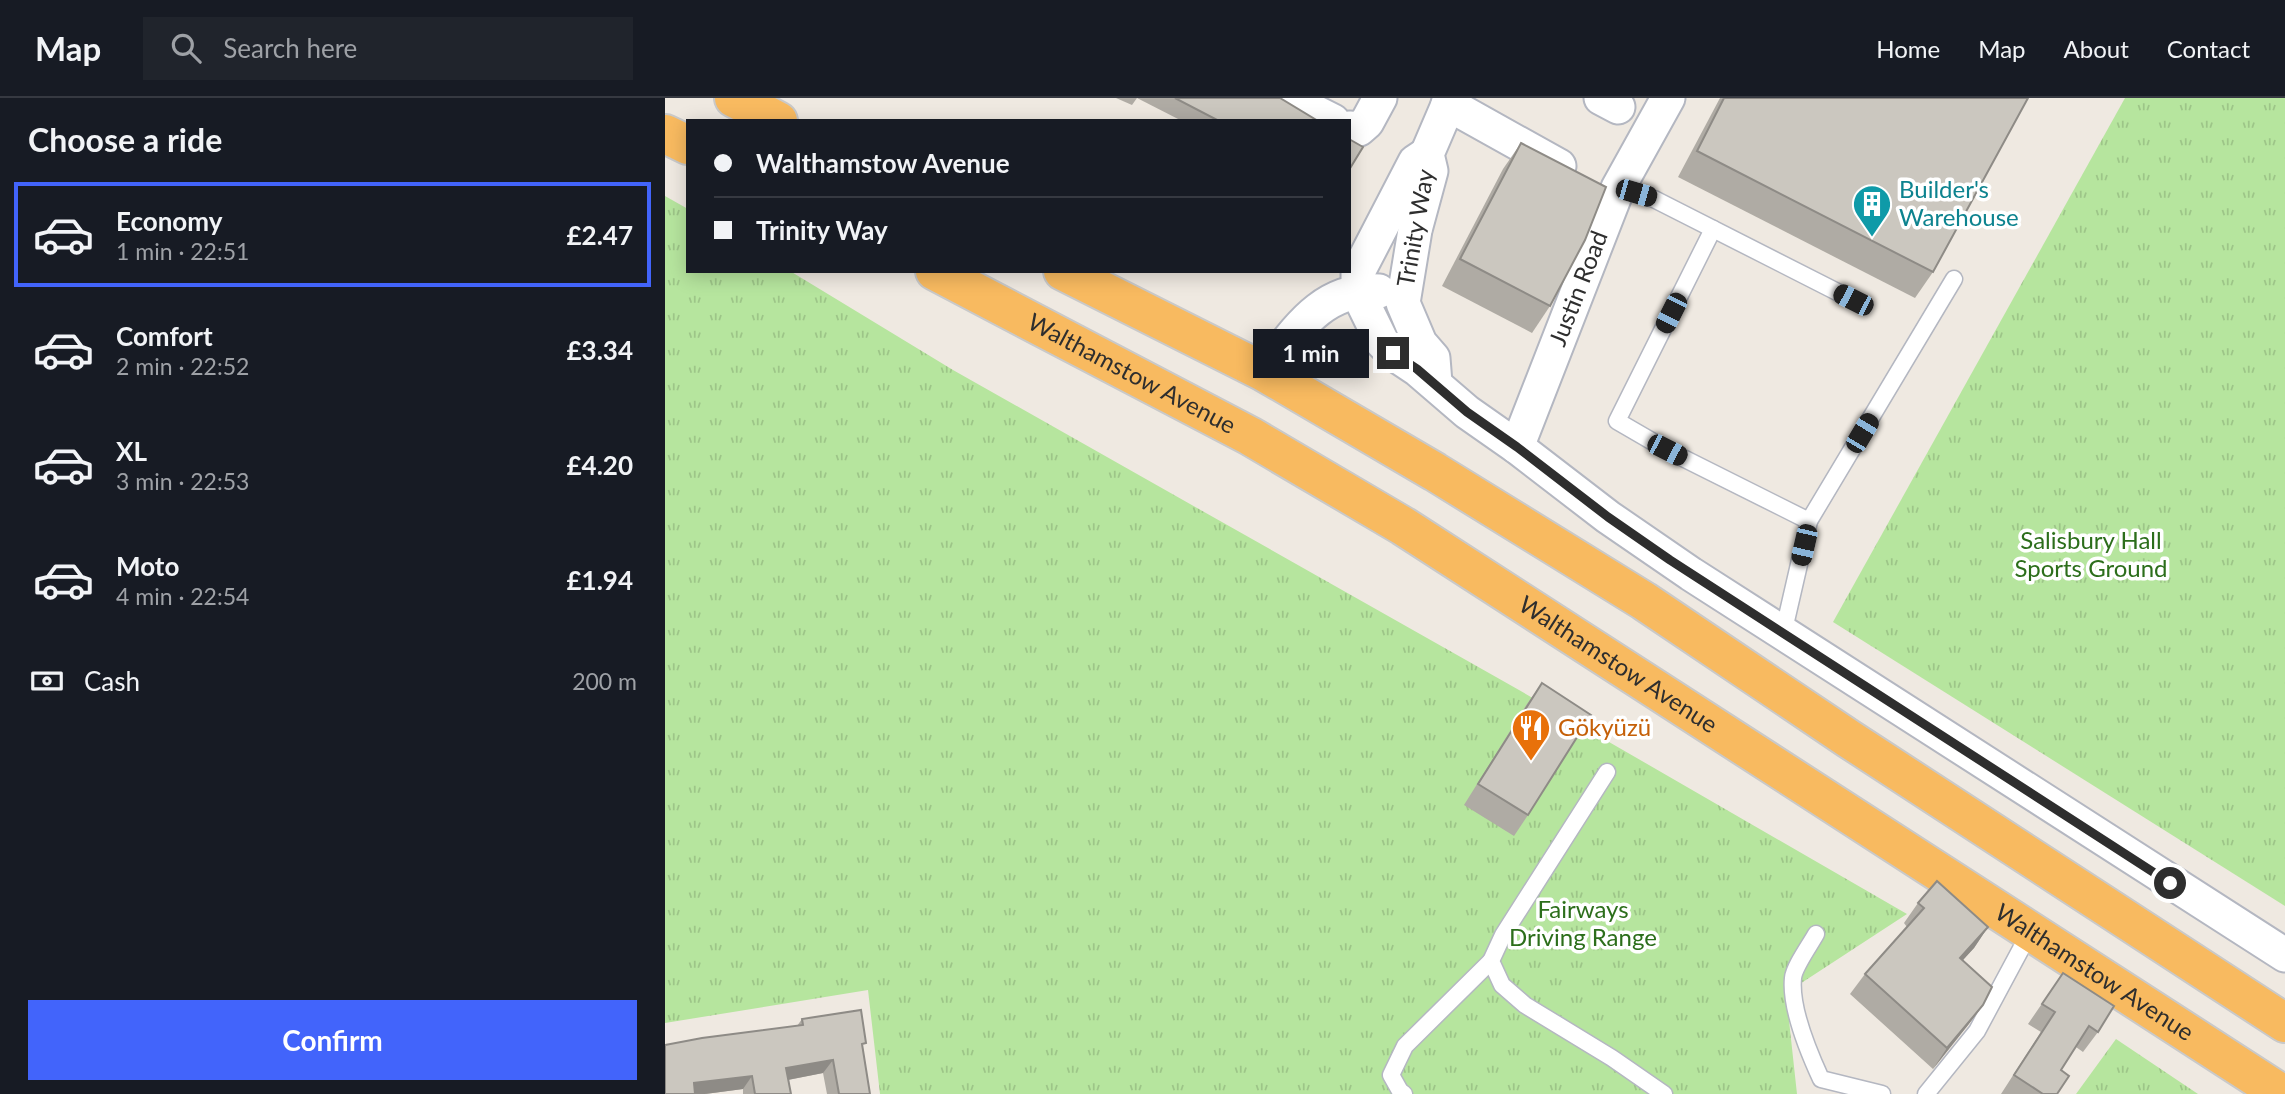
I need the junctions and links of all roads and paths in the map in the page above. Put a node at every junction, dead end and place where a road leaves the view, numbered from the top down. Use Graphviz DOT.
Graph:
graph roads {
  1 [pos="734,98"];
  2 [pos="1287,98"];
  3 [pos="1380,98"];
  4 [pos="1668,98"];
  5 [pos="1450,101"];
  6 [pos="774,119"];
  7 [pos="1329,119"];
  8 [pos="1351,128"];
  9 [pos="665,134"];
  10 [pos="686,144"];
  11 [pos="1427,154"];
  12 [pos="1579,177"];
  13 [pos="1618,188"];
  14 [pos="1713,229"];
  15 [pos="939,273"];
  16 [pos="1067,273"];
  17 [pos="1955,279"];
  18 [pos="1358,293"];
  19 [pos="1853,300"];
  20 [pos="1403,303"];
  21 [pos="1264,372"];
  22 [pos="1435,384"];
  23 [pos="1517,447"];
  24 [pos="1809,521"];
  25 [pos="1783,634"];
  26 [pos="1607,772"];
  27 [pos="2031,932"];
  28 [pos="1816,934"];
  29 [pos="2285,956"];
  30 [pos="1491,961"];
  31 [pos="2285,1023"];
  32 [pos="1929,1090"];
  33 [pos="1404,1094"];
  34 [pos="1664,1094"];
  35 [pos="1882,1094"];
  36 [pos="1909,1094"];
  37 [pos="2282,1094"];
  1 -- 6 [label="highway"];
  2 -- 7 [label="street"];
  3 -- 8 [label="street"];
  4 -- 13 [label="street, Justin Road"];
  5 -- 11 [label="street, Trinity Way"];
  5 -- 12 [label="street"];
  9 -- 10 [label="highway"];
  11 -- 18 [label="street, Trinity Way"];
  11 -- 20 [label="street, Trinity Way"];
  13 -- 14 [label="lane"];
  13 -- 23 [label="street, Justin Road"];
  14 -- 19 [label="lane"];
  14 -- 24 [label="lane"];
  15 -- 27 [label="highway, Walthamstow Avenue"];
  16 -- 21 [label="highway"];
  17 -- 24 [label="lane"];
  18 -- 20 [label="street, Trinity Way"];
  18 -- 21 [label="street, Trinity Way"];
  18 -- 22 [label="street, Trinity Way"];
  20 -- 22 [label="street, Trinity Way"];
  21 -- 31 [label="highway"];
  22 -- 23 [label="street, Trinity Way"];
  23 -- 25 [label="street"];
  24 -- 25 [label="lane"];
  25 -- 29 [label="street"];
  26 -- 30 [label="lane"];
  27 -- 32 [label="lane"];
  27 -- 37 [label="highway, Walthamstow Avenue"];
  28 -- 35 [label="lane"];
  30 -- 33 [label="lane"];
  30 -- 34 [label="lane"];
  32 -- 36 [label="lane"];
}
